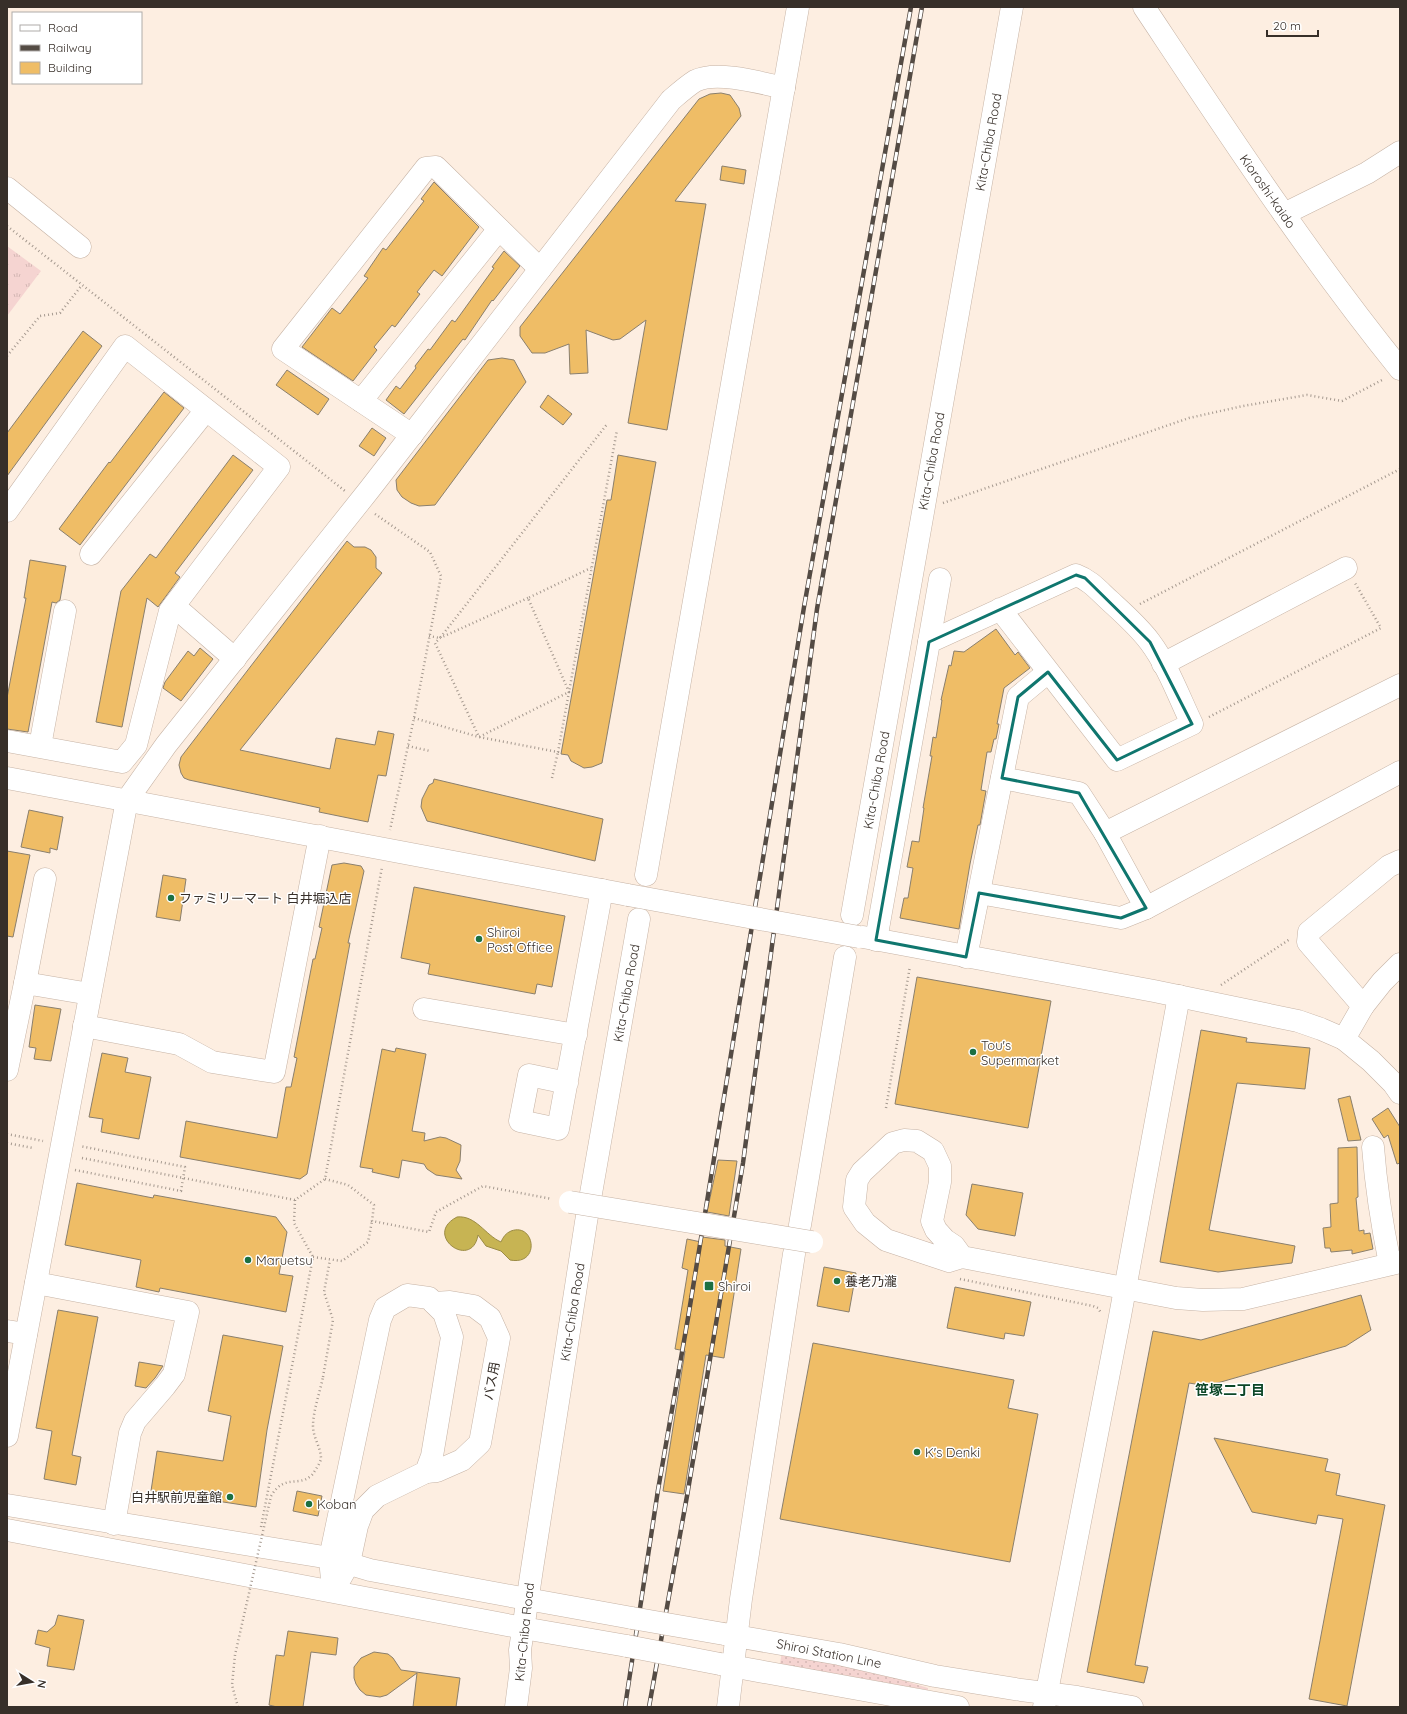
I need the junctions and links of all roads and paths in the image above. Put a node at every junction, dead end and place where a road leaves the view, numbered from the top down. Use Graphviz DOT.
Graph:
graph roads {
  1 [pos="798,7"];
  2 [pos="1012,7"];
  3 [pos="1144,7"];
  4 [pos="784,88"];
  5 [pos="1397,159"];
  6 [pos="7,188"];
  7 [pos="1284,214"];
  8 [pos="7,226"];
  9 [pos="500,229"];
  10 [pos="80,247"];
  11 [pos="540,269"];
  12 [pos="82,284"];
  13 [pos="7,356"];
  14 [pos="1394,373"];
  15 [pos="361,401"];
  16 [pos="206,410"];
  17 [pos="608,423"];
  18 [pos="617,430"];
  19 [pos="412,435"];
  20 [pos="1400,469"];
  21 [pos="350,495"];
  22 [pos="940,504"];
  23 [pos="7,511"];
  24 [pos="373,512"];
  25 [pos="91,554"];
  26 [pos="591,568"];
  27 [pos="1346,568"];
  28 [pos="940,579"];
  29 [pos="528,598"];
  30 [pos="174,606"];
  31 [pos="1000,609"];
  32 [pos="65,611"];
  33 [pos="1123,613"];
  34 [pos="429,636"];
  35 [pos="440,638"];
  36 [pos="929,642"];
  37 [pos="235,659"];
  38 [pos="1163,664"];
  39 [pos="1048,672"];
  40 [pos="1400,685"];
  41 [pos="569,692"];
  42 [pos="414,718"];
  43 [pos="1192,724"];
  44 [pos="479,737"];
  45 [pos="7,740"];
  46 [pos="40,746"];
  47 [pos="408,746"];
  48 [pos="430,751"];
  49 [pos="558,752"];
  50 [pos="1400,772"];
  51 [pos="7,778"];
  52 [pos="552,778"];
  53 [pos="1002,778"];
  54 [pos="127,800"];
  55 [pos="389,833"];
  56 [pos="1105,833"];
  57 [pos="320,836"];
  58 [pos="1400,860"];
  59 [pos="383,863"];
  60 [pos="646,875"];
  61 [pos="45,879"];
  62 [pos="602,890"];
  63 [pos="979,893"];
  64 [pos="1146,908"];
  65 [pos="852,915"];
  66 [pos="639,918"];
  67 [pos="1294,936"];
  68 [pos="868,938"];
  69 [pos="845,957"];
  70 [pos="966,957"];
  71 [pos="911,961"];
  72 [pos="1400,964"];
  73 [pos="25,983"];
  74 [pos="1219,986"];
  75 [pos="90,994"];
  76 [pos="1178,996"];
  77 [pos="1363,1006"];
  78 [pos="424,1010"];
  79 [pos="84,1026"];
  80 [pos="576,1035"];
  81 [pos="1344,1039"];
  82 [pos="7,1070"];
  83 [pos="567,1083"];
  84 [pos="1400,1093"];
  85 [pos="886,1108"];
  86 [pos="7,1134"];
  87 [pos="43,1140"];
  88 [pos="7,1143"];
  89 [pos="76,1145"];
  90 [pos="1373,1147"];
  91 [pos="33,1148"];
  92 [pos="82,1158"];
  93 [pos="71,1170"];
  94 [pos="183,1178"];
  95 [pos="324,1179"];
  96 [pos="295,1200"];
  97 [pos="570,1202"];
  98 [pos="372,1221"];
  99 [pos="932,1221"];
  100 [pos="910,1248"];
  101 [pos="794,1254"];
  102 [pos="962,1257"];
  103 [pos="313,1258"];
  104 [pos="330,1260"];
  105 [pos="1395,1263"];
  106 [pos="956,1278"];
  107 [pos="36,1283"];
  108 [pos="1125,1289"];
  109 [pos="434,1303"];
  110 [pos="1100,1320"];
  111 [pos="17,1333"];
  112 [pos="7,1436"];
  113 [pos="426,1472"];
  114 [pos="7,1505"];
  115 [pos="114,1524"];
  116 [pos="261,1528"];
  117 [pos="7,1530"];
  118 [pos="340,1561"];
  119 [pos="333,1591"];
  120 [pos="533,1600"];
  121 [pos="529,1629"];
  122 [pos="730,1635"];
  123 [pos="727,1665"];
  124 [pos="1046,1700"];
  125 [pos="238,1707"];
  126 [pos="516,1707"];
  127 [pos="728,1707"];
  128 [pos="958,1707"];
  129 [pos="1132,1707"];
  1 -- 4 [label="main road"];
  2 -- 65 [label="main road, Kita-Chiba Road"];
  3 -- 7 [label="main road, Kioroshi-kaido"];
  4 -- 11 [label="main road"];
  4 -- 60 [label="main road"];
  5 -- 7 [label="main road"];
  6 -- 10 [label="main road"];
  7 -- 14 [label="main road, Kioroshi-kaido"];
  8 -- 12 [label="path"];
  9 -- 11 [label="main road"];
  9 -- 15 [label="main road"];
  9 -- 15 [label="main road"];
  11 -- 19 [label="main road"];
  12 -- 13 [label="path"];
  12 -- 21 [label="path"];
  14 -- 22 [label="path"];
  15 -- 19 [label="main road"];
  16 -- 23 [label="main road"];
  16 -- 25 [label="main road"];
  16 -- 30 [label="main road"];
  17 -- 35 [label="path"];
  18 -- 26 [label="path"];
  19 -- 37 [label="main road"];
  20 -- 33 [label="path"];
  24 -- 34 [label="path"];
  26 -- 29 [label="path"];
  26 -- 41 [label="path"];
  27 -- 38 [label="main road"];
  27 -- 43 [label="path"];
  28 -- 36 [label="main road"];
  29 -- 35 [label="path"];
  29 -- 41 [label="path"];
  30 -- 37 [label="main road"];
  30 -- 46 [label="main road"];
  31 -- 33 [label="main road"];
  31 -- 36 [label="main road"];
  31 -- 39 [label="main road"];
  32 -- 46 [label="main road"];
  33 -- 38 [label="main road"];
  34 -- 35 [label="path"];
  34 -- 42 [label="path"];
  35 -- 44 [label="path"];
  36 -- 68 [label="main road"];
  37 -- 54 [label="main road"];
  38 -- 43 [label="main road"];
  39 -- 43 [label="main road"];
  39 -- 53 [label="main road"];
  40 -- 56 [label="main road"];
  41 -- 44 [label="path"];
  41 -- 49 [label="path"];
  42 -- 44 [label="path"];
  42 -- 47 [label="path"];
  44 -- 49 [label="path"];
  45 -- 46 [label="main road"];
  47 -- 48 [label="path"];
  47 -- 55 [label="path"];
  49 -- 52 [label="path"];
  50 -- 64 [label="main road"];
  51 -- 54 [label="main road"];
  53 -- 56 [label="main road"];
  53 -- 63 [label="main road"];
  54 -- 57 [label="main road"];
  54 -- 75 [label="main road"];
  56 -- 64 [label="main road"];
  57 -- 62 [label="main road"];
  57 -- 79 [label="main road"];
  58 -- 77 [label="main road"];
  59 -- 95 [label="path"];
  61 -- 73 [label="main road"];
  62 -- 68 [label="main road, bridge"];
  62 -- 80 [label="main road"];
  63 -- 64 [label="main road"];
  63 -- 70 [label="main road"];
  66 -- 120 [label="main road, Kita-Chiba Road"];
  67 -- 74 [label="path"];
  68 -- 70 [label="main road"];
  69 -- 97 [label="main road, bridge"];
  70 -- 76 [label="main road"];
  71 -- 85 [label="path"];
  72 -- 77 [label="main road"];
  73 -- 75 [label="main road"];
  73 -- 82 [label="main road"];
  75 -- 79 [label="main road"];
  76 -- 81 [label="main road"];
  76 -- 108 [label="main road"];
  77 -- 81 [label="main road"];
  78 -- 80 [label="main road"];
  79 -- 107 [label="main road"];
  80 -- 83 [label="main road"];
  81 -- 84 [label="main road"];
  86 -- 87 [label="path"];
  88 -- 91 [label="path"];
  89 -- 94 [label="path"];
  90 -- 105 [label="main road"];
  92 -- 94 [label="path"];
  93 -- 94 [label="path"];
  94 -- 96 [label="path"];
  95 -- 96 [label="path"];
  95 -- 98 [label="path"];
  96 -- 103 [label="path"];
  97 -- 98 [label="path"];
  98 -- 104 [label="path"];
  99 -- 100 [label="main road"];
  99 -- 100 [label="main road"];
  99 -- 102 [label="main road"];
  100 -- 102 [label="main road"];
  101 -- 122 [label="main road"];
  102 -- 108 [label="main road"];
  103 -- 104 [label="path"];
  103 -- 116 [label="path"];
  104 -- 125 [label="path, bridge"];
  105 -- 108 [label="main road"];
  106 -- 110 [label="path"];
  107 -- 111 [label="main road"];
  107 -- 115 [label="main road"];
  108 -- 124 [label="main road"];
  109 -- 113 [label="main road"];
  109 -- 113 [label="main road, バス用"];
  109 -- 118 [label="main road"];
  111 -- 112 [label="main road"];
  113 -- 118 [label="main road, バス用"];
  114 -- 115 [label="main road, Shiroi Station Line"];
  115 -- 118 [label="main road, Shiroi Station Line"];
  117 -- 119 [label="main road"];
  118 -- 119 [label="main road"];
  118 -- 120 [label="main road, Shiroi Station Line"];
  119 -- 121 [label="main road"];
  120 -- 121 [label="main road, Kita-Chiba Road"];
  120 -- 122 [label="main road, Shiroi Station Line, bridge"];
  121 -- 123 [label="main road, bridge"];
  121 -- 126 [label="main road, Kita-Chiba Road"];
  122 -- 123 [label="main road"];
  122 -- 124 [label="main road, Shiroi Station Line"];
  123 -- 127 [label="main road"];
  123 -- 128 [label="main road"];
  124 -- 129 [label="main road, Shiroi Station Line"];
}
